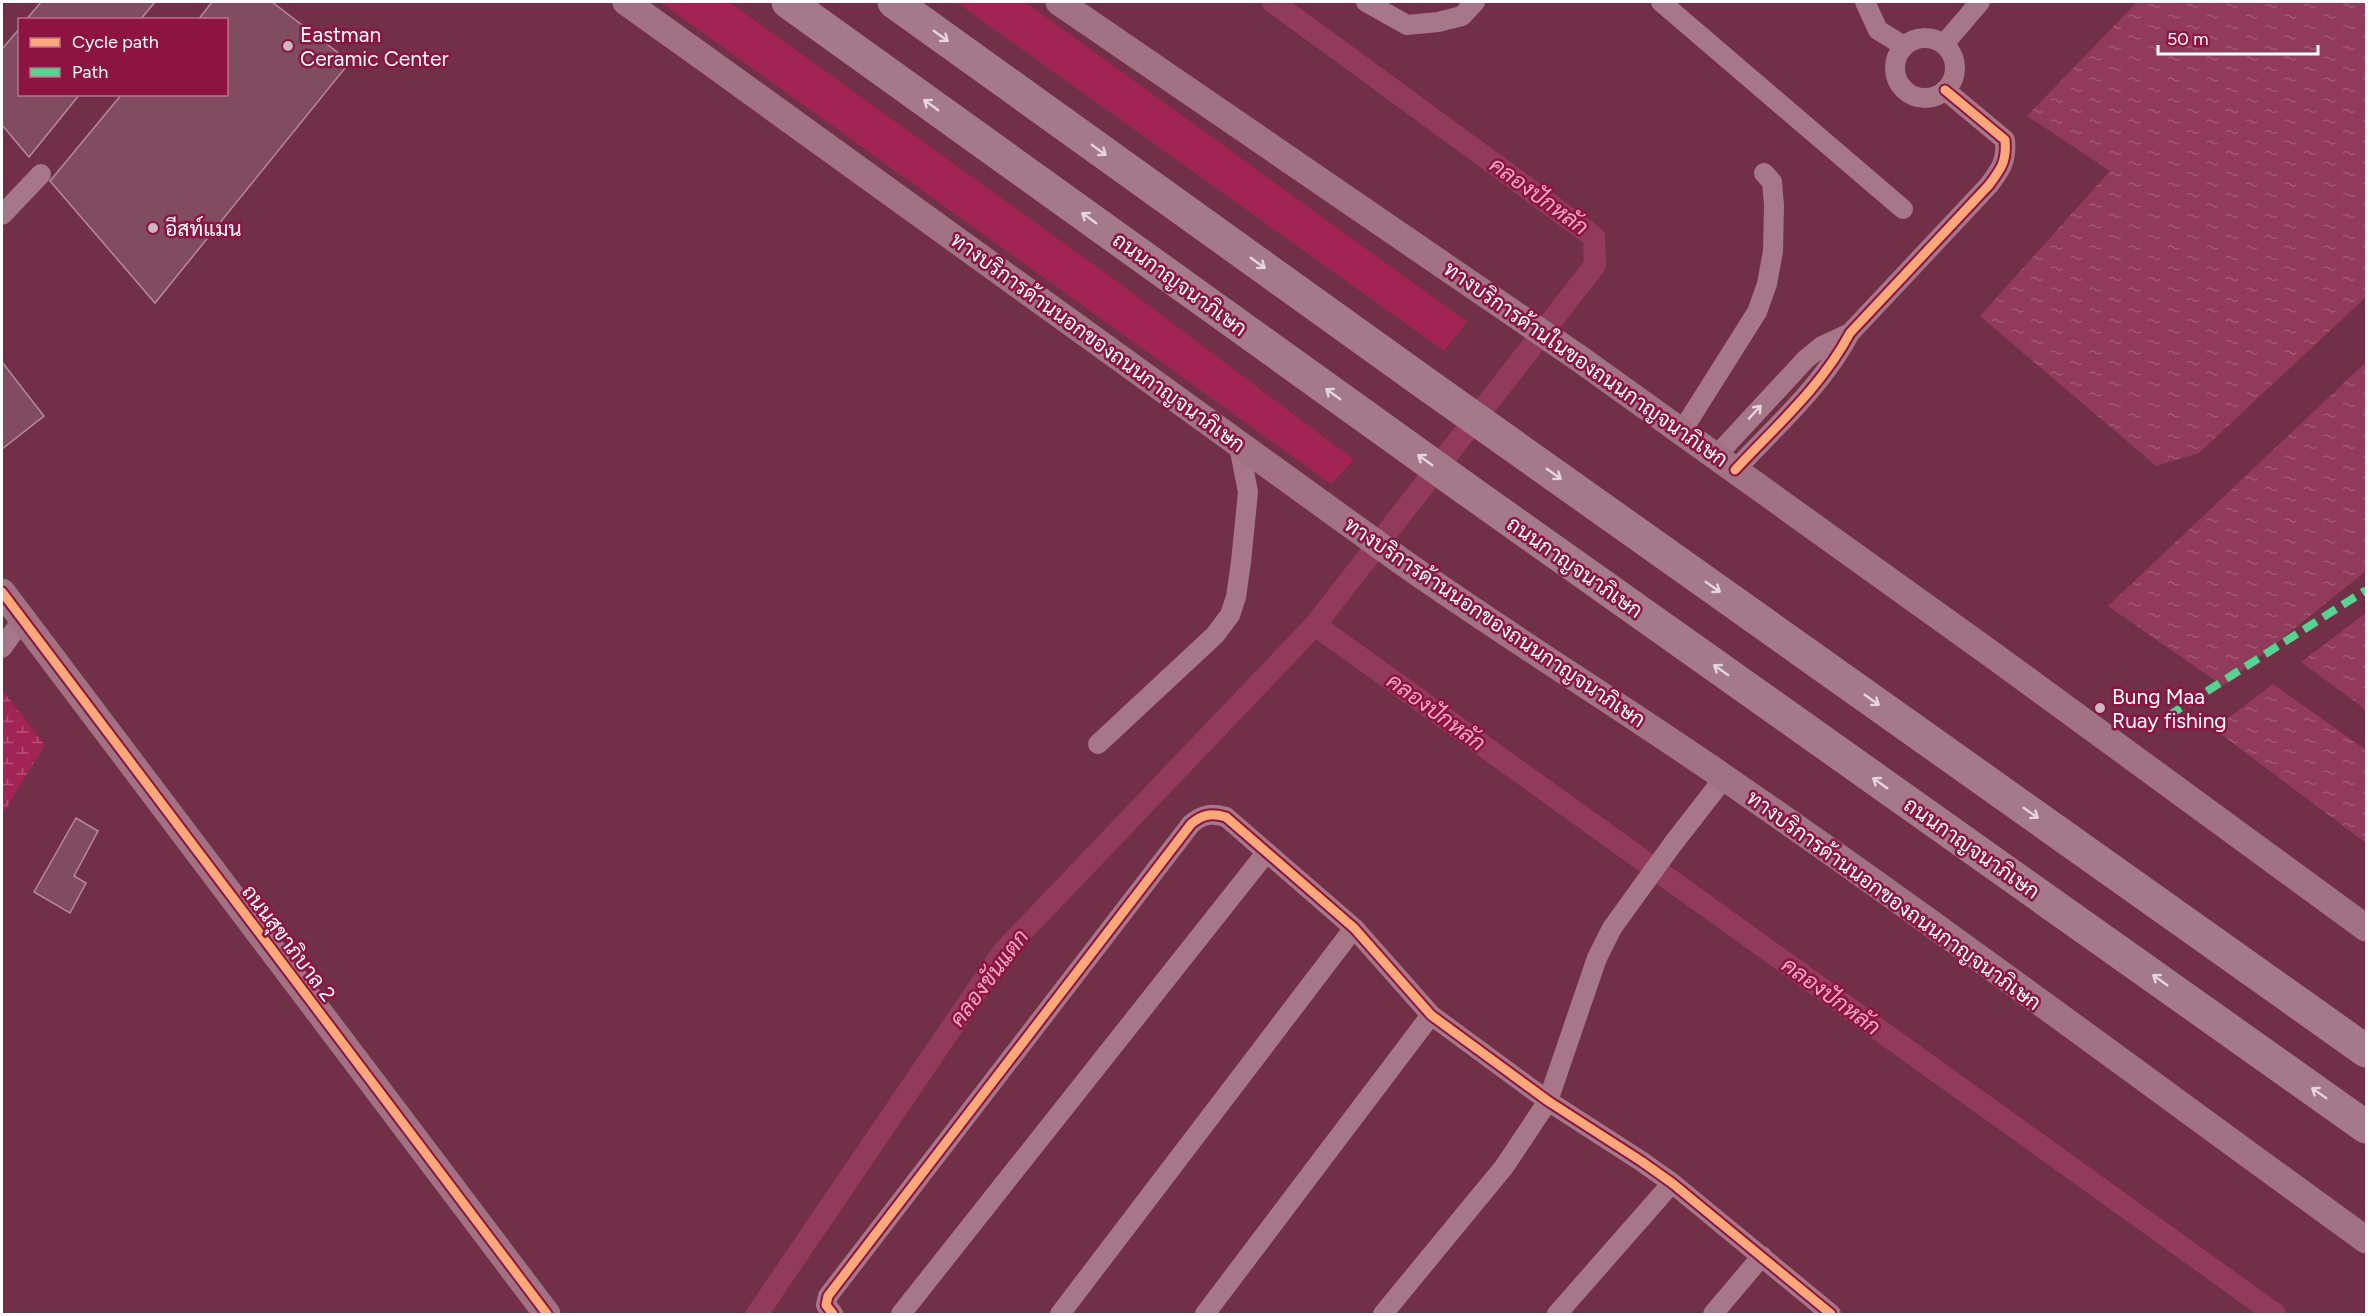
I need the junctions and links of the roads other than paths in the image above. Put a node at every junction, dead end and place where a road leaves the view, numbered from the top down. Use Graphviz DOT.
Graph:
graph roads {
  1 [pos="626,2"];
  2 [pos="788,2"];
  3 [pos="894,2"];
  4 [pos="1059,2"];
  5 [pos="1366,2"];
  6 [pos="1475,2"];
  7 [pos="1660,2"];
  8 [pos="1865,2"];
  9 [pos="1980,2"];
  10 [pos="1944,44"];
  11 [pos="1904,46"];
  12 [pos="1945,90"];
  13 [pos="1764,173"];
  14 [pos="41,174"];
  15 [pos="1903,209"];
  16 [pos="2,215"];
  17 [pos="1682,431"];
  18 [pos="1239,446"];
  19 [pos="1726,463"];
  20 [pos="2,592"];
  21 [pos="22,620"];
  22 [pos="2,648"];
  23 [pos="1098,744"];
  24 [pos="1724,778"];
  25 [pos="1266,853"];
  26 [pos="1354,928"];
  27 [pos="2367,928"];
  28 [pos="1431,1015"];
  29 [pos="2367,1051"];
  30 [pos="1548,1101"];
  31 [pos="2367,1127"];
  32 [pos="1672,1183"];
  33 [pos="2367,1240"];
  34 [pos="1762,1256"];
  35 [pos="547,1314"];
  36 [pos="833,1314"];
  37 [pos="901,1314"];
  38 [pos="1060,1314"];
  39 [pos="1205,1314"];
  40 [pos="1383,1314"];
  41 [pos="1557,1314"];
  42 [pos="1713,1314"];
  43 [pos="1831,1314"];
  1 -- 18 [label="main road, ทางบริการด้านนอกของถนนกาญจนาภิเษก"];
  31 -- 2 [label="highway, ถนนกาญจนาภิเษก, one-way"];
  3 -- 29 [label="highway, one-way"];
  4 -- 17 [label="main road, ทางบริการด้านในของถนนกาญจนาภิเษก"];
  5 -- 6 [label="street"];
  7 -- 15 [label="street"];
  8 -- 11 [label="street"];
  9 -- 10 [label="street"];
  10 -- 11 [label="street"];
  10 -- 12 [label="street"];
  11 -- 12 [label="street"];
  12 -- 19 [label="street"];
  13 -- 17 [label="street"];
  14 -- 16 [label="street"];
  17 -- 19 [label="main road, ทางบริการด้านในของถนนกาญจนาภิเษก"];
  18 -- 23 [label="street"];
  18 -- 24 [label="main road, ทางบริการด้านนอกของถนนกาญจนาภิเษก"];
  19 -- 27 [label="main road, ทางบริการด้านในของถนนกาญจนาภิเษก"];
  20 -- 21 [label="main road, ถนนสุขาภิบาล 2"];
  21 -- 22 [label="street"];
  21 -- 35 [label="main road, ถนนสุขาภิบาล 2"];
  24 -- 30 [label="street"];
  24 -- 33 [label="main road, ทางบริการด้านนอกของถนนกาญจนาภิเษก"];
  25 -- 26 [label="street"];
  25 -- 36 [label="street"];
  25 -- 37 [label="street"];
  26 -- 28 [label="street"];
  26 -- 38 [label="street"];
  28 -- 30 [label="street"];
  28 -- 39 [label="street"];
  30 -- 32 [label="street"];
  30 -- 40 [label="street"];
  32 -- 34 [label="street"];
  32 -- 41 [label="street"];
  34 -- 42 [label="street"];
  34 -- 43 [label="street"];
}
